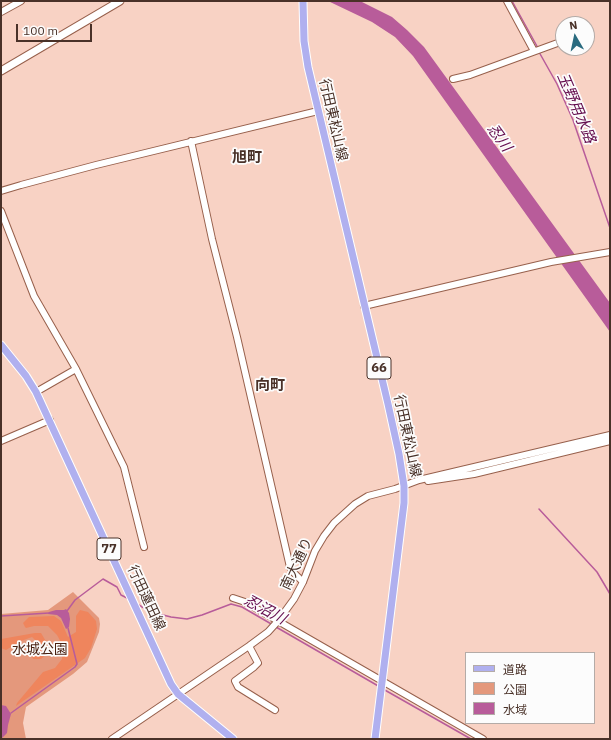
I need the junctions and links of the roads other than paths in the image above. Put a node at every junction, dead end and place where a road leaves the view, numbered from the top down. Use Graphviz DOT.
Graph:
graph roads {
  1 [pos="21,1"];
  2 [pos="120,1"];
  3 [pos="303,1"];
  4 [pos="506,1"];
  5 [pos="1,12"];
  6 [pos="555,44"];
  7 [pos="536,50"];
  8 [pos="1,71"];
  9 [pos="453,79"];
  10 [pos="318,111"];
  11 [pos="191,141"];
  12 [pos="1,192"];
  13 [pos="1,211"];
  14 [pos="610,252"];
  15 [pos="364,306"];
  16 [pos="1,345"];
  17 [pos="76,369"];
  18 [pos="36,392"];
  19 [pos="50,420"];
  20 [pos="610,435"];
  21 [pos="1,441"];
  22 [pos="610,441"];
  23 [pos="414,482"];
  24 [pos="404,486"];
  25 [pos="144,547"];
  26 [pos="303,582"];
  27 [pos="233,598"];
  28 [pos="278,621"];
  29 [pos="249,646"];
  30 [pos="383,681"];
  31 [pos="178,694"];
  32 [pos="275,710"];
  33 [pos="112,739"];
  34 [pos="233,739"];
  35 [pos="375,739"];
  36 [pos="483,739"];
  1 -- 5 [label="street"];
  2 -- 8 [label="main road"];
  3 -- 10 [label="main road, 行田東松山線 / 66"];
  4 -- 7 [label="street"];
  6 -- 7 [label="street"];
  7 -- 9 [label="street"];
  10 -- 11 [label="street"];
  10 -- 15 [label="main road, 行田東松山線 / 66"];
  11 -- 12 [label="street"];
  11 -- 26 [label="street"];
  13 -- 17 [label="street"];
  14 -- 15 [label="street"];
  15 -- 24 [label="main road, 行田東松山線 / 66"];
  16 -- 18 [label="main road, 行田蓮田線 / 77"];
  17 -- 18 [label="street"];
  17 -- 25 [label="street"];
  18 -- 19 [label="main road, 行田蓮田線 / 77"];
  19 -- 21 [label="street"];
  19 -- 31 [label="main road, 行田蓮田線 / 77"];
  20 -- 23 [label="street, 南大通り"];
  22 -- 23 [label="street, 南大通り"];
  23 -- 24 [label="street, 南大通り"];
  24 -- 26 [label="street, 南大通り"];
  24 -- 30 [label="main road, 行田東松山線 / 66"];
  26 -- 28 [label="street, 南大通り"];
  27 -- 28 [label="street"];
  28 -- 29 [label="street, 南大通り"];
  28 -- 30 [label="street"];
  29 -- 31 [label="street, 南大通り"];
  29 -- 32 [label="street"];
  30 -- 35 [label="main road, 行田東松山線 / 66"];
  30 -- 36 [label="street"];
  31 -- 33 [label="street, 南大通り"];
  31 -- 34 [label="main road, 行田蓮田線 / 77"];
}
